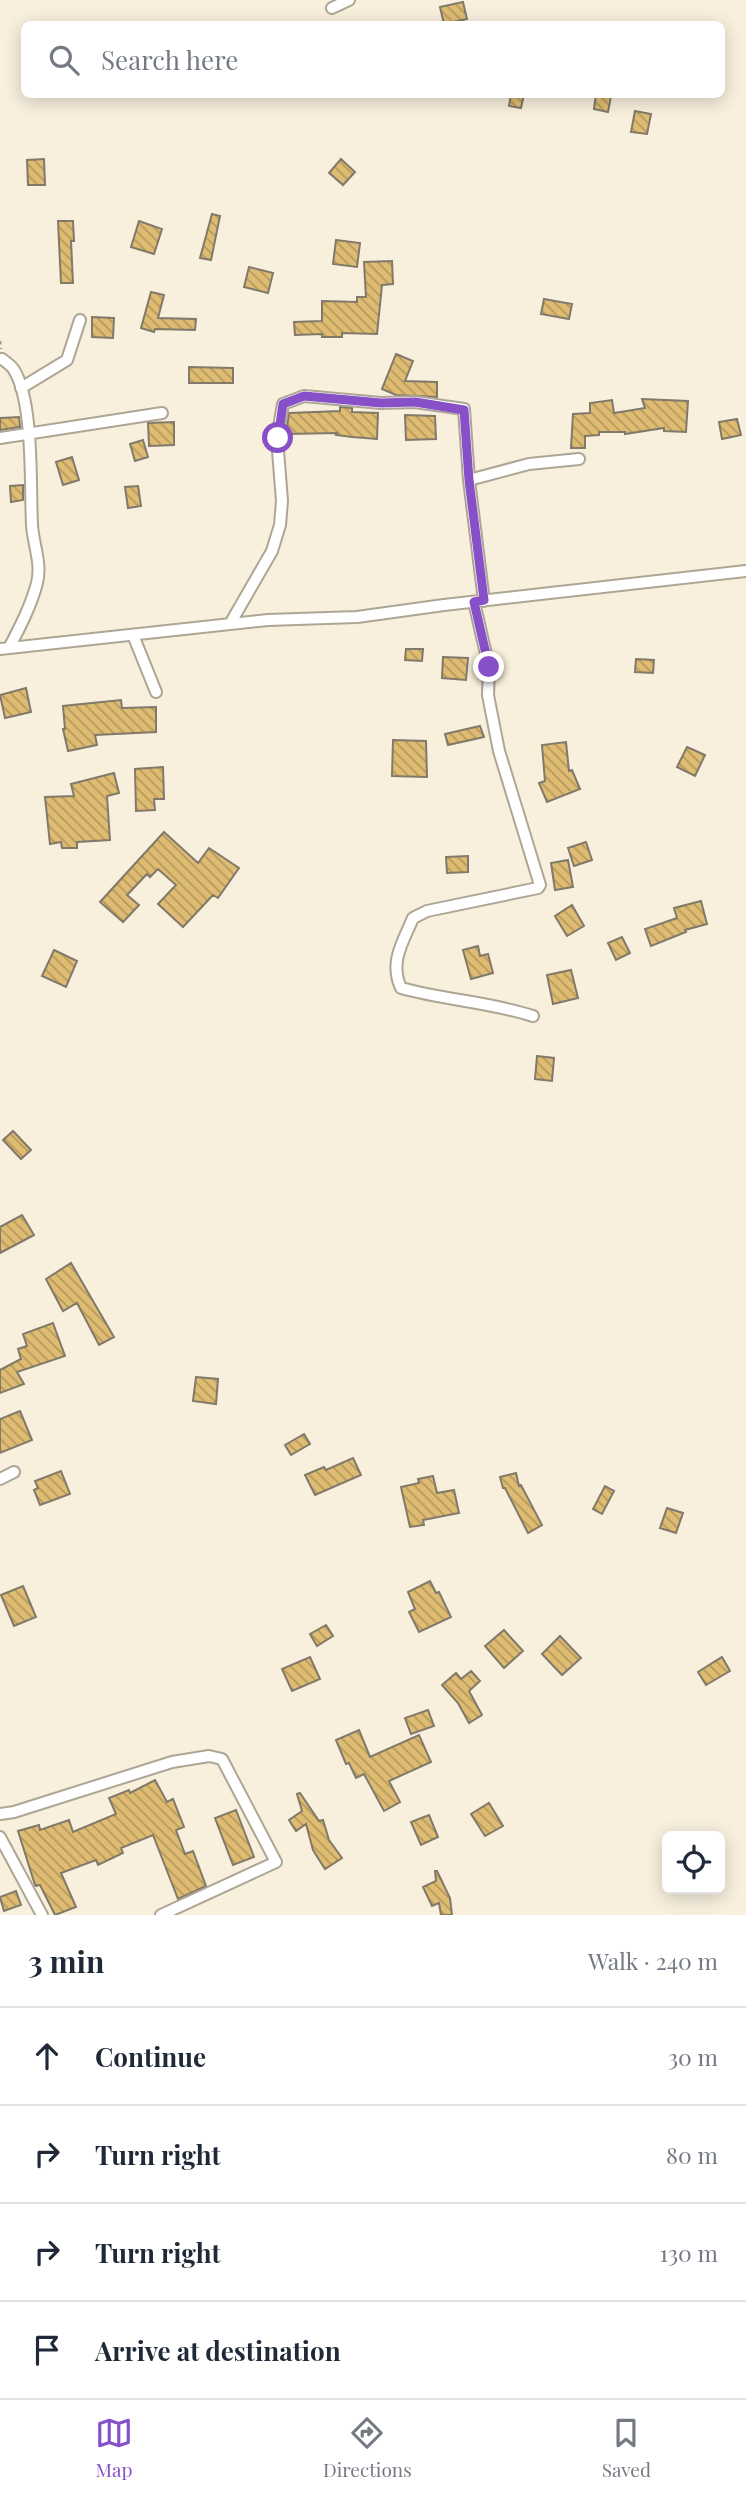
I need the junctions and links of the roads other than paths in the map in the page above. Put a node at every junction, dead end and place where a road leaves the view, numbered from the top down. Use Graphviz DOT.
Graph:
graph roads {
  1 [pos="349,0"];
  2 [pos="332,9"];
  3 [pos="79,320"];
  4 [pos="2,359"];
  5 [pos="21,388"];
  6 [pos="162,413"];
  7 [pos="28,434"];
  8 [pos="0,438"];
  9 [pos="579,459"];
  10 [pos="469,480"];
  11 [pos="746,570"];
  12 [pos="479,601"];
  13 [pos="230,624"];
  14 [pos="132,635"];
  15 [pos="4,648"];
  16 [pos="156,692"];
  17 [pos="533,1016"];
  18 [pos="14,1472"];
  19 [pos="0,1479"];
  20 [pos="0,1814"];
  21 [pos="0,1837"];
  22 [pos="42,1915"];
  23 [pos="161,1915"];
  1 -- 2 [label="street"];
  3 -- 5 [label="street"];
  4 -- 5 [label="street"];
  5 -- 7 [label="street"];
  6 -- 7 [label="street"];
  7 -- 8 [label="street"];
  7 -- 15 [label="street"];
  9 -- 10 [label="street"];
  10 -- 12 [label="street"];
  10 -- 13 [label="street"];
  11 -- 12 [label="street"];
  12 -- 13 [label="street"];
  12 -- 17 [label="street"];
  13 -- 14 [label="street"];
  14 -- 15 [label="street"];
  14 -- 16 [label="street"];
  18 -- 19 [label="street"];
  20 -- 23 [label="street"];
  21 -- 22 [label="street"];
}
